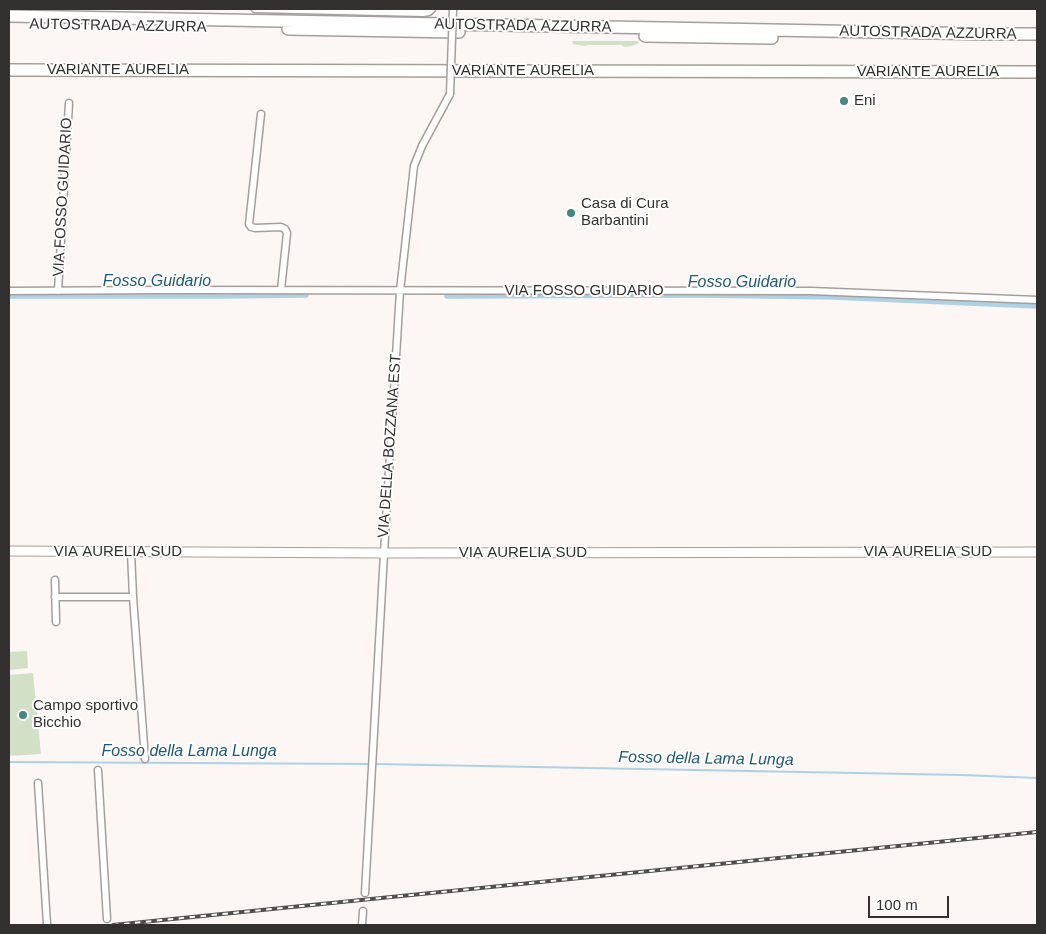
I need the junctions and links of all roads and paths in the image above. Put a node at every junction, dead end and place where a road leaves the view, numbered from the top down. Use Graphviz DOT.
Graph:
graph roads {
  1 [pos="255,9"];
  2 [pos="432,9"];
  3 [pos="453,9"];
  4 [pos="9,16"];
  5 [pos="9,24"];
  6 [pos="1037,34"];
  7 [pos="1037,42"];
  8 [pos="9,63"];
  9 [pos="1037,66"];
  10 [pos="9,70"];
  11 [pos="1037,72"];
  12 [pos="68,103"];
  13 [pos="261,114"];
  14 [pos="281,290"];
  15 [pos="400,290"];
  16 [pos="9,291"];
  17 [pos="58,291"];
  18 [pos="1037,300"];
  19 [pos="9,551"];
  20 [pos="131,552"];
  21 [pos="1037,552"];
  22 [pos="384,553"];
  23 [pos="55,580"];
  24 [pos="55,597"];
  25 [pos="133,597"];
  26 [pos="56,622"];
  27 [pos="145,759"];
  28 [pos="98,770"];
  29 [pos="38,783"];
  30 [pos="365,893"];
  31 [pos="363,911"];
  32 [pos="107,919"];
  33 [pos="48,924"];
  34 [pos="362,925"];
  1 -- 2 [label="street"];
  3 -- 15 [label="street, VIA DELLA BOZZANA EST, bridge"];
  4 -- 6 [label="highway, AUTOSTRADA AZZURRA"];
  5 -- 7 [label="highway, AUTOSTRADA AZZURRA"];
  8 -- 9 [label="highway, VARIANTE AURELIA"];
  10 -- 11 [label="highway, VARIANTE AURELIA"];
  12 -- 17 [label="street, VIA FOSSO GUIDARIO"];
  13 -- 14 [label="street"];
  14 -- 15 [label="street, VIA FOSSO GUIDARIO"];
  14 -- 17 [label="street, VIA FOSSO GUIDARIO"];
  15 -- 18 [label="street, VIA FOSSO GUIDARIO"];
  15 -- 22 [label="street, VIA DELLA BOZZANA EST"];
  16 -- 17 [label="street, VIA FOSSO GUIDARIO"];
  19 -- 20 [label="main road, VIA AURELIA SUD"];
  20 -- 22 [label="main road, VIA AURELIA SUD"];
  20 -- 25 [label="street"];
  21 -- 22 [label="main road, VIA AURELIA SUD"];
  22 -- 30 [label="street, VIA DELLA BOZZANA EST"];
  23 -- 24 [label="street"];
  24 -- 25 [label="street"];
  24 -- 26 [label="street"];
  25 -- 27 [label="street"];
  28 -- 32 [label="street"];
  29 -- 33 [label="street"];
  31 -- 34 [label="street"];
}
